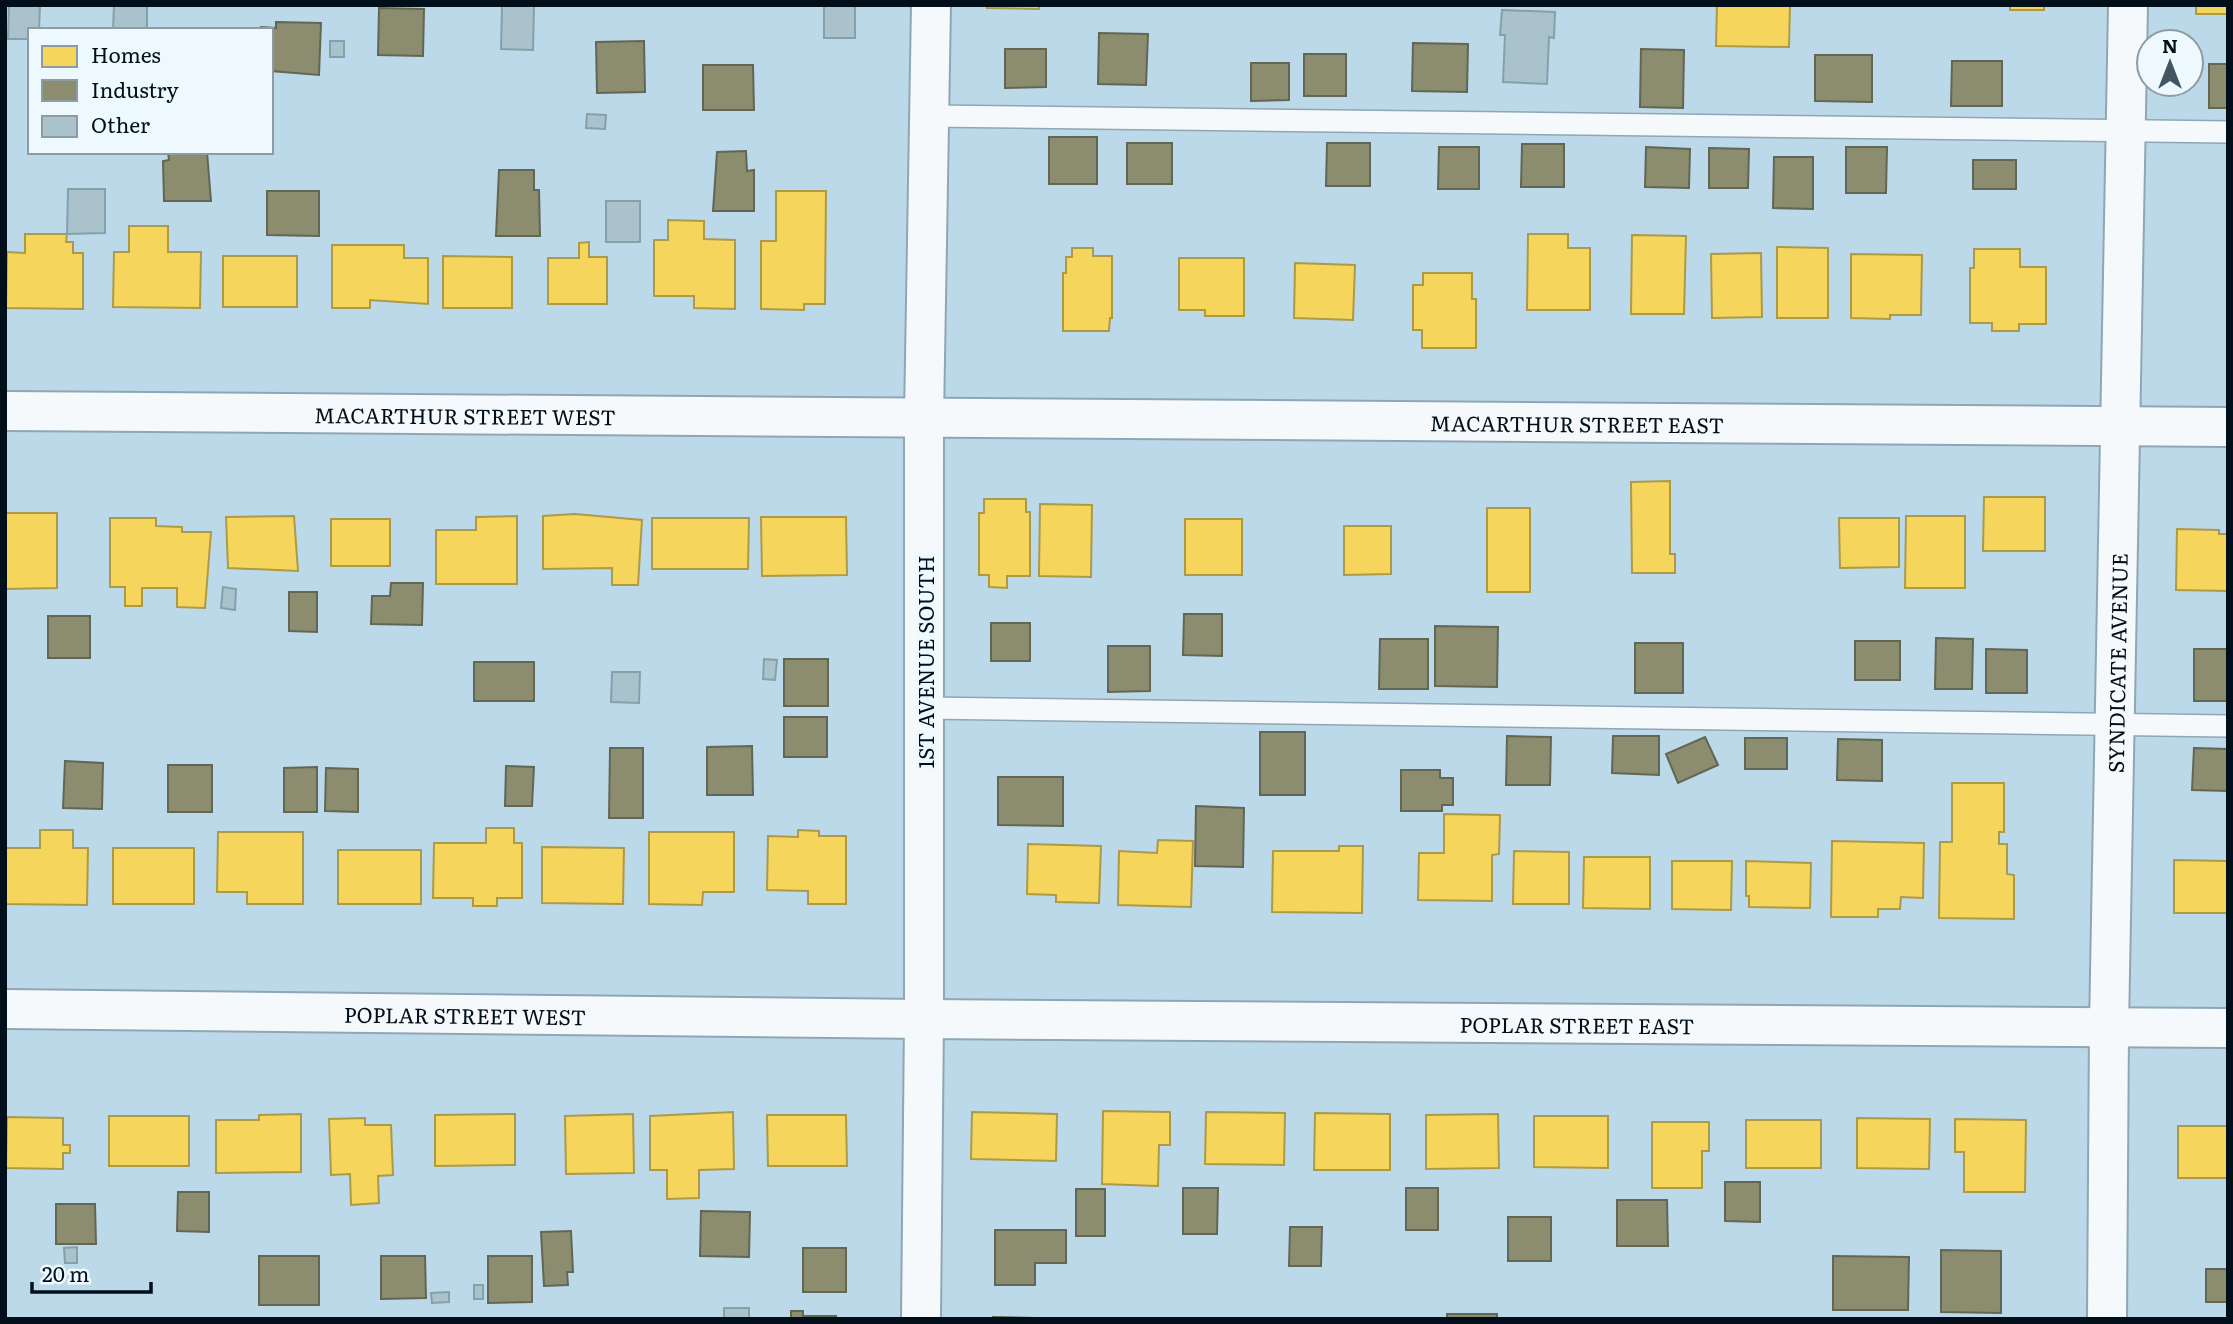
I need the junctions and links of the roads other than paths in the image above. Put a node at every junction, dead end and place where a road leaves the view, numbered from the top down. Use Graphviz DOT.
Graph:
graph roads {
  1 [pos="931,5"];
  2 [pos="2128,5"];
  3 [pos="929,116"];
  4 [pos="2126,130"];
  5 [pos="2228,132"];
  6 [pos="5,411"];
  7 [pos="924,418"];
  8 [pos="2120,426"];
  9 [pos="2228,427"];
  10 [pos="924,708"];
  11 [pos="2115,725"];
  12 [pos="2228,726"];
  13 [pos="5,1009"];
  14 [pos="924,1019"];
  15 [pos="2109,1027"];
  16 [pos="2228,1028"];
  17 [pos="921,1319"];
  18 [pos="2107,1319"];
  1 -- 3 [label="street, 1ST AVENUE SOUTH"];
  2 -- 4 [label="street, SYNDICATE AVENUE"];
  3 -- 4 [label="lane"];
  3 -- 7 [label="street, 1ST AVENUE SOUTH"];
  4 -- 5 [label="lane"];
  4 -- 8 [label="street, SYNDICATE AVENUE"];
  6 -- 7 [label="street, MACARTHUR STREET WEST"];
  7 -- 8 [label="street, MACARTHUR STREET EAST"];
  7 -- 10 [label="street, 1ST AVENUE SOUTH"];
  8 -- 9 [label="street, MACARTHUR STREET EAST"];
  8 -- 11 [label="street, SYNDICATE AVENUE"];
  10 -- 11 [label="lane"];
  10 -- 14 [label="street, 1ST AVENUE SOUTH"];
  11 -- 12 [label="lane"];
  11 -- 15 [label="street, SYNDICATE AVENUE"];
  13 -- 14 [label="street, POPLAR STREET WEST"];
  14 -- 15 [label="street, POPLAR STREET EAST"];
  14 -- 17 [label="street, 1ST AVENUE SOUTH"];
  15 -- 16 [label="street, POPLAR STREET EAST"];
  15 -- 18 [label="street, SYNDICATE AVENUE"];
}
